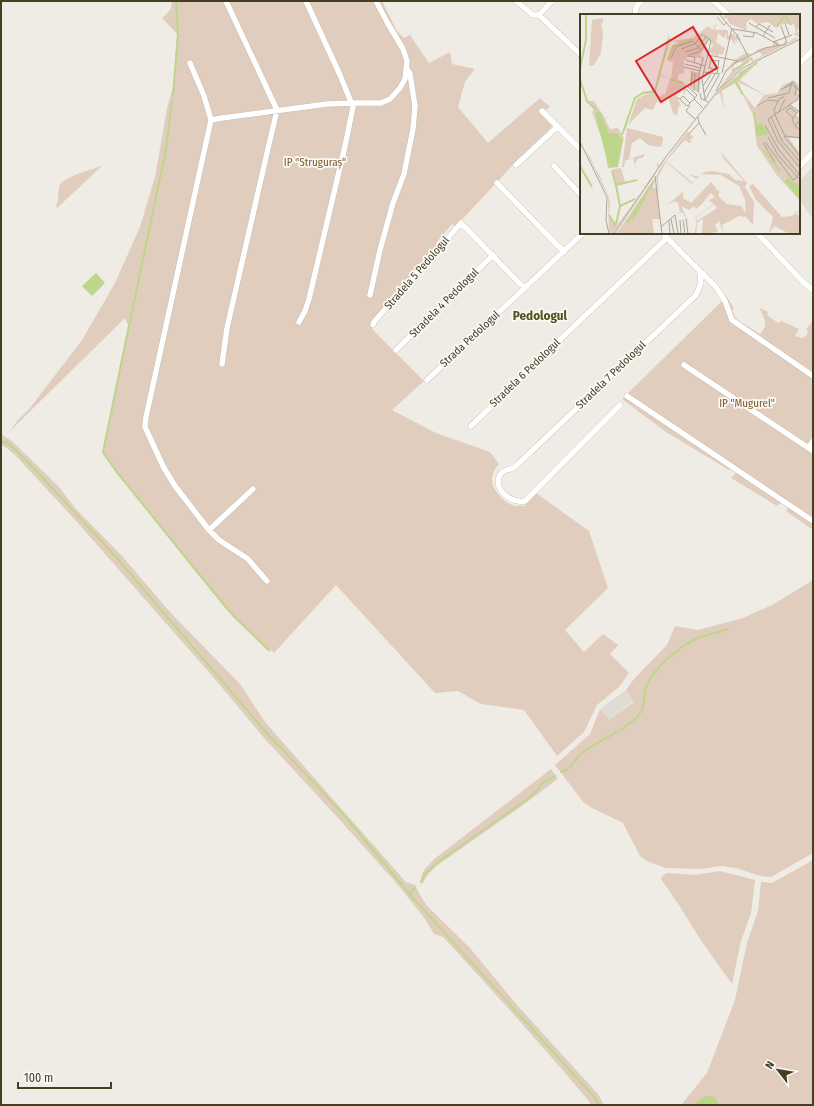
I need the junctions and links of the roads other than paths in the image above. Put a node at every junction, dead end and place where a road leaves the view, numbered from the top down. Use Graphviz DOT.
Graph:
graph roads {
  1 [pos="226,1"];
  2 [pos="306,1"];
  3 [pos="376,1"];
  4 [pos="516,1"];
  5 [pos="552,1"];
  6 [pos="641,1"];
  7 [pos="713,1"];
  8 [pos="539,14"];
  9 [pos="636,14"];
  10 [pos="728,14"];
  11 [pos="813,50"];
  12 [pos="580,54"];
  13 [pos="190,63"];
  14 [pos="800,63"];
  15 [pos="407,69"];
  16 [pos="352,103"];
  17 [pos="277,110"];
  18 [pos="542,111"];
  19 [pos="210,120"];
  20 [pos="557,127"];
  21 [pos="580,149"];
  22 [pos="813,152"];
  23 [pos="516,165"];
  24 [pos="554,166"];
  25 [pos="800,166"];
  26 [pos="498,183"];
  27 [pos="580,194"];
  28 [pos="582,234"];
  29 [pos="758,234"];
  30 [pos="665,235"];
  31 [pos="564,252"];
  32 [pos="493,255"];
  33 [pos="700,272"];
  34 [pos="526,287"];
  35 [pos="813,290"];
  36 [pos="370,295"];
  37 [pos="299,322"];
  38 [pos="373,325"];
  39 [pos="396,350"];
  40 [pos="222,364"];
  41 [pos="684,365"];
  42 [pos="813,376"];
  43 [pos="427,380"];
  44 [pos="627,396"];
  45 [pos="620,405"];
  46 [pos="471,426"];
  47 [pos="813,441"];
  48 [pos="811,449"];
  49 [pos="253,489"];
  50 [pos="813,521"];
  51 [pos="209,530"];
  52 [pos="267,581"];
  1 -- 17 [label="street"];
  2 -- 16 [label="street"];
  3 -- 15 [label="street"];
  4 -- 8 [label="street"];
  5 -- 8 [label="street"];
  6 -- 9 [label="street"];
  7 -- 10 [label="street"];
  8 -- 12 [label="street"];
  11 -- 14 [label="street"];
  13 -- 19 [label="street"];
  15 -- 16 [label="street"];
  15 -- 36 [label="street"];
  16 -- 17 [label="street"];
  16 -- 37 [label="street"];
  17 -- 19 [label="street"];
  17 -- 40 [label="street"];
  18 -- 20 [label="street"];
  19 -- 51 [label="street"];
  20 -- 21 [label="street"];
  20 -- 23 [label="street"];
  22 -- 25 [label="street"];
  24 -- 27 [label="street"];
  26 -- 31 [label="street"];
  28 -- 31 [label="street, Strada Pedologul"];
  29 -- 35 [label="street"];
  30 -- 33 [label="street"];
  30 -- 46 [label="street, Stradela 6 Pedologul"];
  31 -- 34 [label="street, Strada Pedologul"];
  32 -- 34 [label="street"];
  32 -- 38 [label="street, Stradela 5 Pedologul"];
  32 -- 39 [label="street, Stradela 4 Pedologul"];
  33 -- 42 [label="street"];
  33 -- 45 [label="street, Stradela 7 Pedologul"];
  34 -- 43 [label="street, Strada Pedologul"];
  41 -- 48 [label="street"];
  44 -- 50 [label="street"];
  47 -- 48 [label="street"];
  49 -- 51 [label="street"];
  51 -- 52 [label="street"];
}
